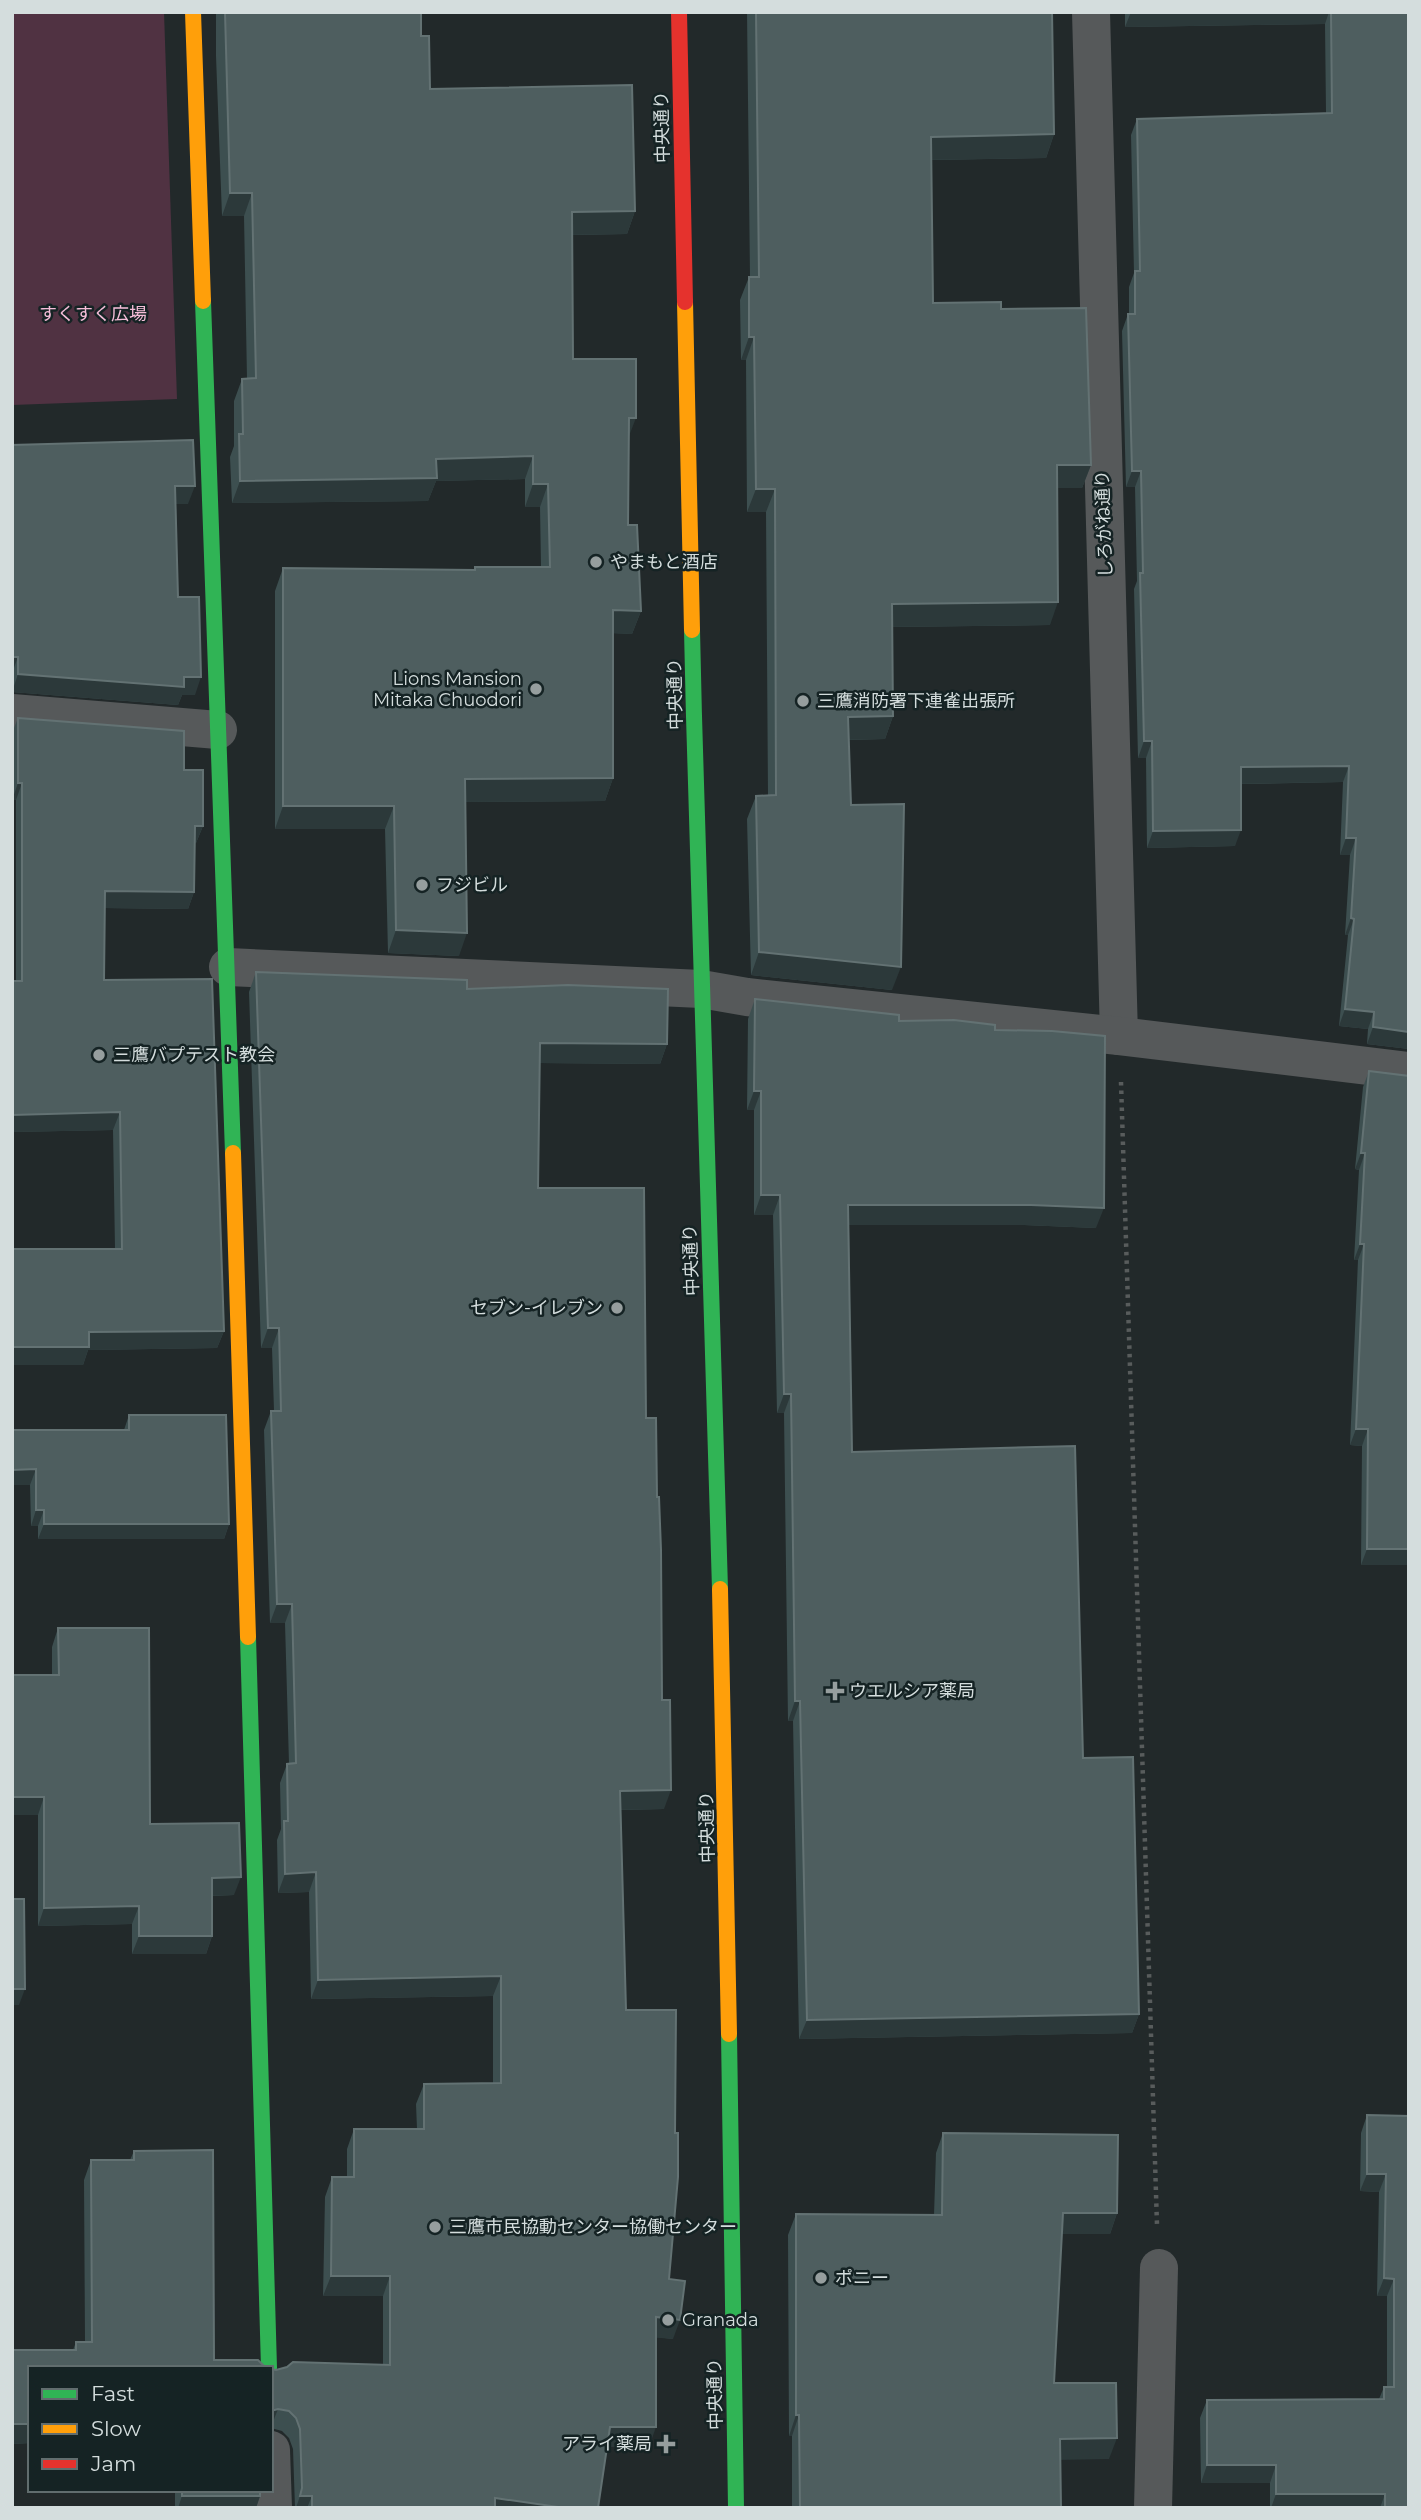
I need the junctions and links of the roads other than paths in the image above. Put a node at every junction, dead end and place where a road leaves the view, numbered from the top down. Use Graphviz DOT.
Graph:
graph roads {
  1 [pos="193,12"];
  2 [pos="679,12"];
  3 [pos="1091,12"];
  4 [pos="12,713"];
  5 [pos="218,730"];
  6 [pos="228,967"];
  7 [pos="701,989"];
  8 [pos="1119,1036"];
  9 [pos="1409,1071"];
  10 [pos="1158,2268"];
  11 [pos="269,2366"];
  12 [pos="736,2508"];
  13 [pos="1153,2508"];
  1 -- 5 [label="street"];
  2 -- 7 [label="street, 中央通り"];
  3 -- 8 [label="street, しろがね通り"];
  4 -- 5 [label="street"];
  5 -- 6 [label="street"];
  6 -- 7 [label="street"];
  6 -- 11 [label="street"];
  7 -- 8 [label="street"];
  7 -- 12 [label="street, 中央通り"];
  8 -- 9 [label="street"];
  10 -- 13 [label="street"];
}
